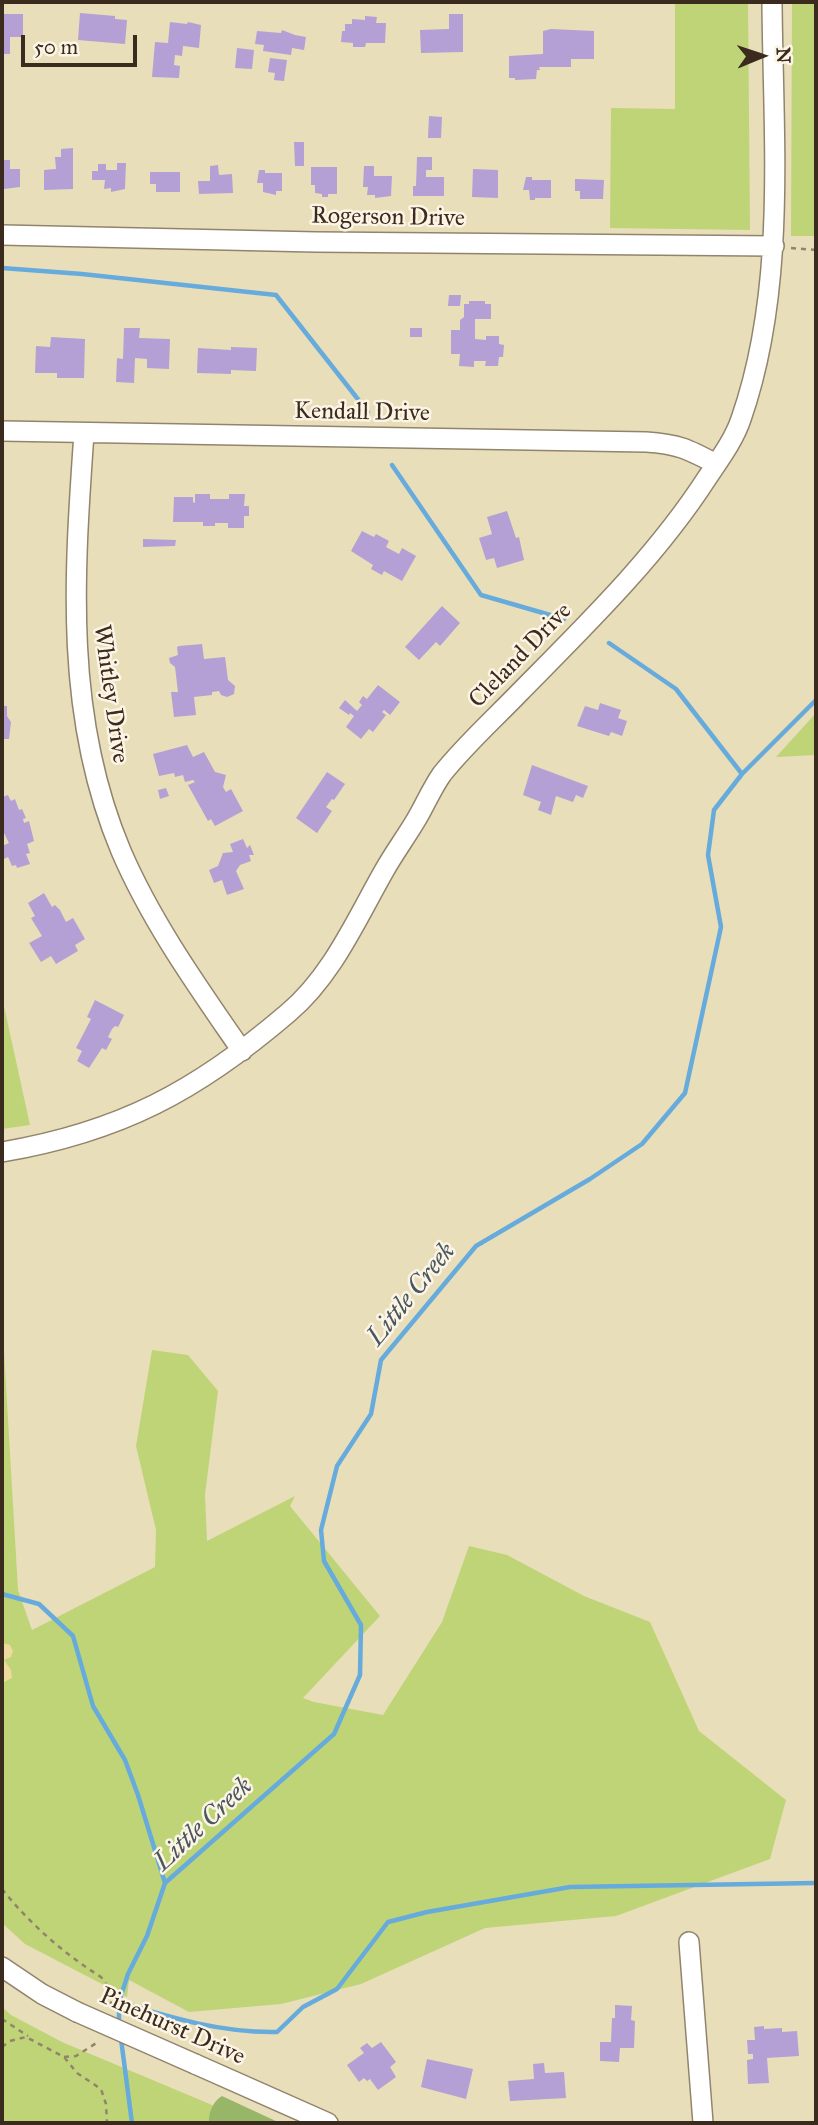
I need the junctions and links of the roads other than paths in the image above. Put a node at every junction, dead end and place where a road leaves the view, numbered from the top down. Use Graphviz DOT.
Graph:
graph roads {
  1 [pos="772,2"];
  2 [pos="2,235"];
  3 [pos="774,246"];
  4 [pos="2,431"];
  5 [pos="84,433"];
  6 [pos="716,464"];
  7 [pos="242,1051"];
  8 [pos="2,1152"];
  9 [pos="689,1942"];
  10 [pos="2,1967"];
  11 [pos="328,2123"];
  12 [pos="703,2123"];
  1 -- 3 [label="street, Cleland Drive"];
  2 -- 3 [label="street, Rogerson Drive"];
  3 -- 6 [label="street, Cleland Drive"];
  4 -- 5 [label="street, Kendall Drive"];
  5 -- 6 [label="street, Kendall Drive"];
  5 -- 7 [label="street, Whitley Drive"];
  6 -- 7 [label="street, Cleland Drive"];
  7 -- 8 [label="street, Cleland Drive"];
  9 -- 12 [label="street"];
  10 -- 11 [label="street, Pinehurst Drive, bridge"];
}
